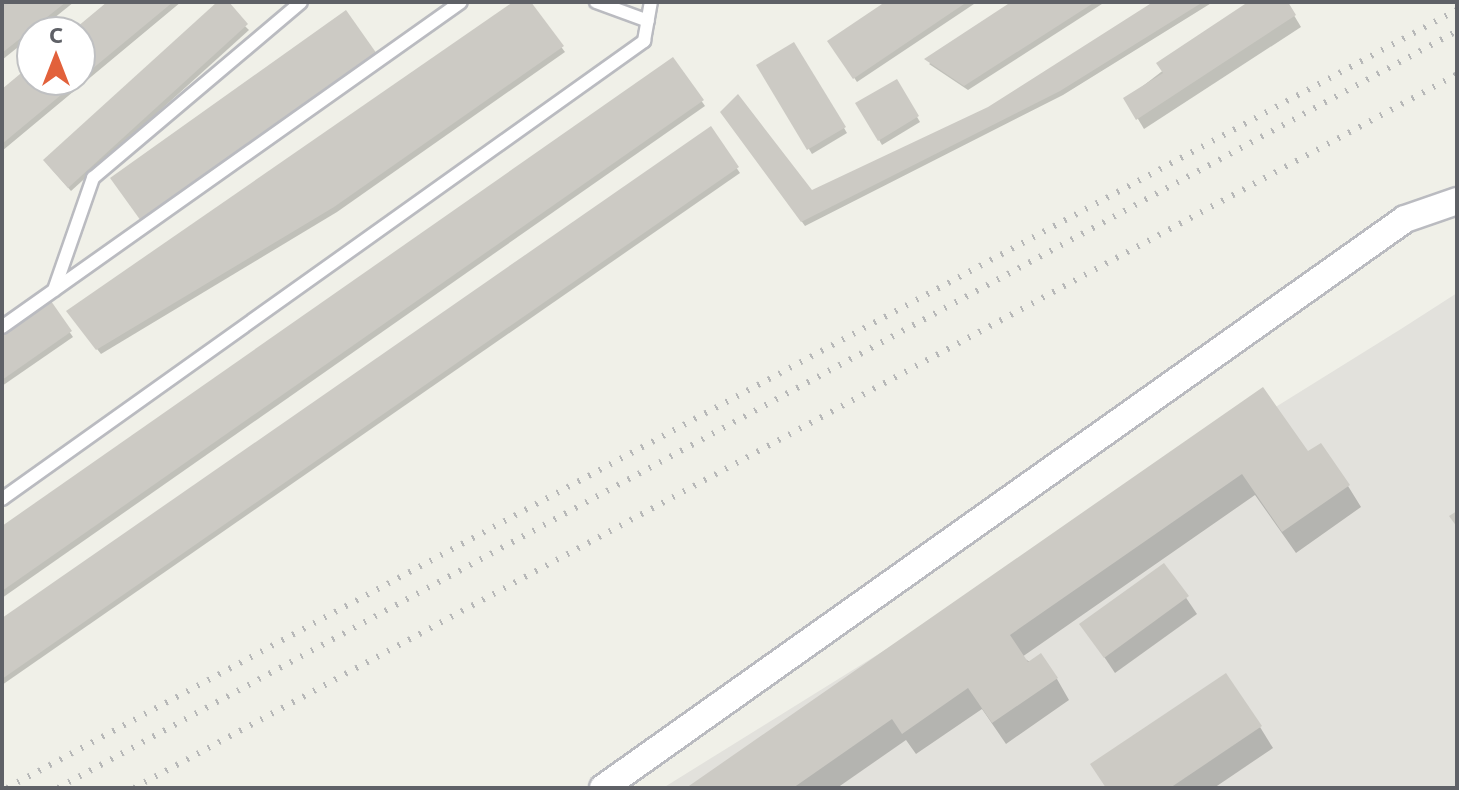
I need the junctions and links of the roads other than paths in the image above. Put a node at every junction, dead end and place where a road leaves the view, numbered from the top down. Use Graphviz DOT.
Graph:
graph roads {
  1 [pos="301,2"];
  2 [pos="461,2"];
  3 [pos="596,2"];
  4 [pos="651,2"];
  5 [pos="648,21"];
  6 [pos="1457,201"];
  7 [pos="54,290"];
  8 [pos="2,327"];
  9 [pos="2,499"];
  10 [pos="603,788"];
  1 -- 7 [label="lane"];
  2 -- 7 [label="lane"];
  3 -- 5 [label="lane"];
  4 -- 5 [label="lane"];
  5 -- 9 [label="lane"];
  6 -- 10 [label="street"];
  7 -- 8 [label="lane"];
}
